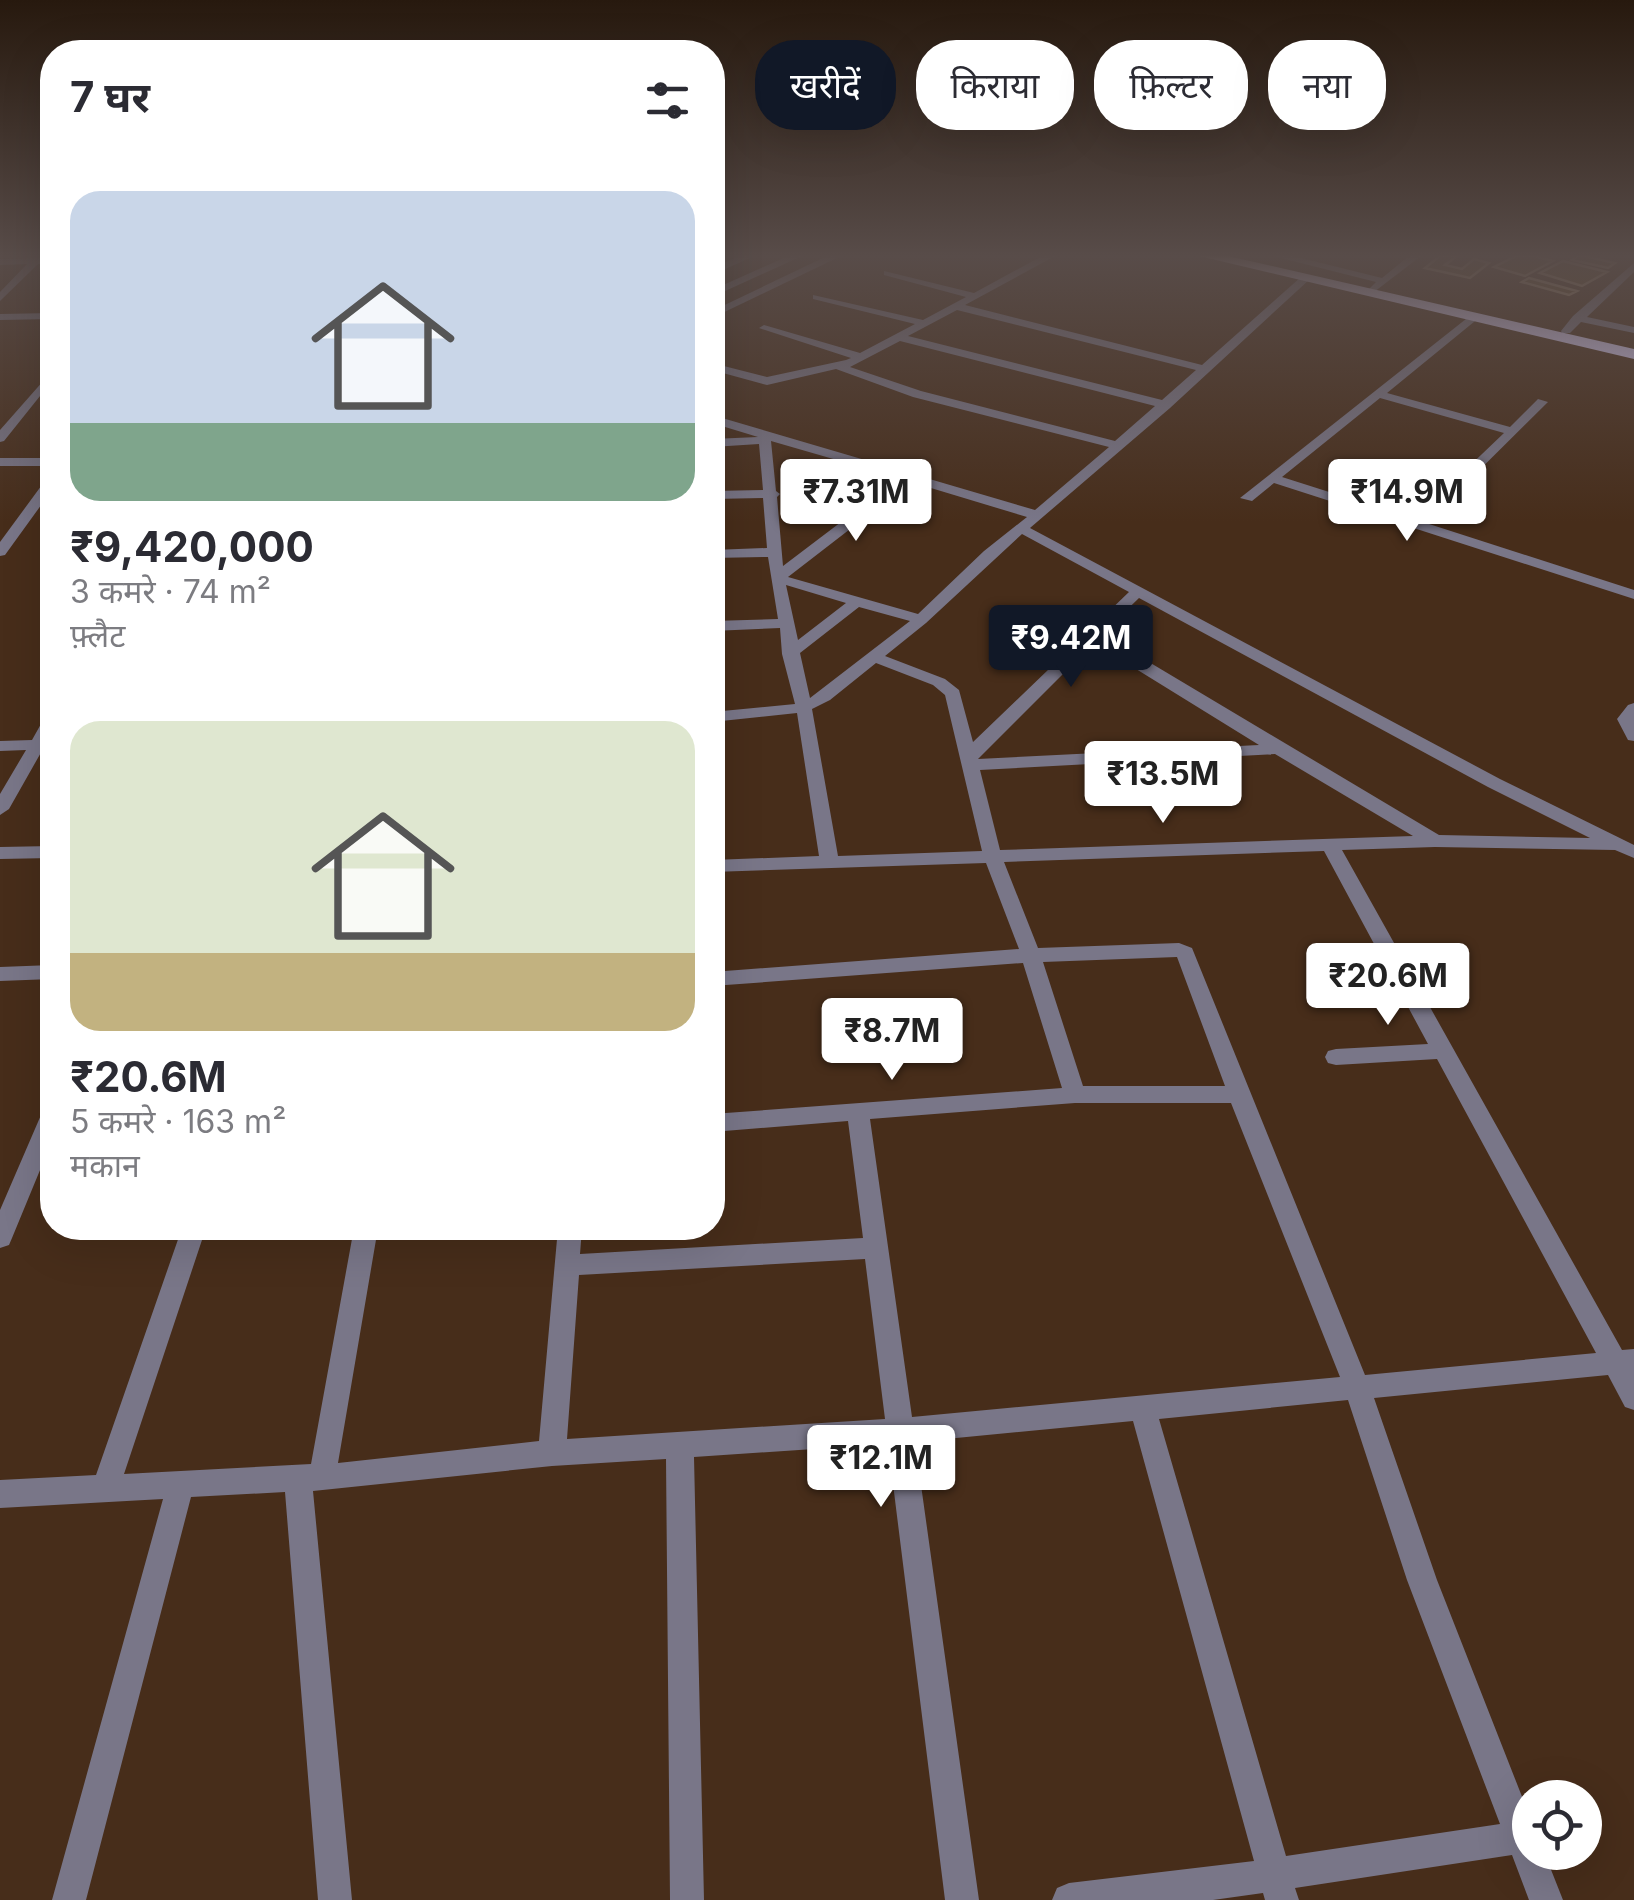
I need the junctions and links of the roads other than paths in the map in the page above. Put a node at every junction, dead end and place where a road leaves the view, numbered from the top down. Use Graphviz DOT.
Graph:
graph roads {
  1 [pos="820,345"];
  2 [pos="884,345"];
  3 [pos="928,345"];
  4 [pos="1108,345"];
  5 [pos="1231,345"];
  6 [pos="1435,345"];
  7 [pos="1593,345"];
  8 [pos="1634,354"];
  9 [pos="861,357"];
  10 [pos="837,366"];
  11 [pos="1205,369"];
  12 [pos="725,370"];
  13 [pos="40,389"];
  14 [pos="1380,394"];
  15 [pos="1542,402"];
  16 [pos="1166,405"];
  17 [pos="725,422"];
  18 [pos="1512,431"];
  19 [pos="0,438"];
  20 [pos="782,439"];
  21 [pos="765,440"];
  22 [pos="725,442"];
  23 [pos="1119,446"];
  24 [pos="0,462"];
  25 [pos="40,462"];
  26 [pos="909,478"];
  27 [pos="1276,479"];
  28 [pos="773,494"];
  29 [pos="725,496"];
  30 [pos="40,497"];
  31 [pos="1247,498"];
  32 [pos="1036,515"];
  33 [pos="1417,524"];
  34 [pos="1019,527"];
  35 [pos="0,552"];
  36 [pos="776,552"];
  37 [pos="725,554"];
  38 [pos="777,578"];
  39 [pos="1139,590"];
  40 [pos="1634,594"];
  41 [pos="857,602"];
  42 [pos="921,620"];
  43 [pos="786,623"];
  44 [pos="725,625"];
  45 [pos="1094,636"];
  46 [pos="790,654"];
  47 [pos="874,657"];
  48 [pos="802,708"];
  49 [pos="1634,708"];
  50 [pos="725,716"];
  51 [pos="1634,736"];
  52 [pos="40,744"];
  53 [pos="0,746"];
  54 [pos="1278,749"];
  55 [pos="40,753"];
  56 [pos="970,761"];
  57 [pos="0,810"];
  58 [pos="1436,841"];
  59 [pos="1615,844"];
  60 [pos="1330,845"];
  61 [pos="40,852"];
  62 [pos="1634,852"];
  63 [pos="0,854"];
  64 [pos="992,855"];
  65 [pos="829,861"];
  66 [pos="725,865"];
  67 [pos="1032,955"];
  68 [pos="40,972"];
  69 [pos="0,974"];
  70 [pos="725,978"];
  71 [pos="1443,1051"];
  72 [pos="1336,1058"];
  73 [pos="1239,1094"];
  74 [pos="1075,1095"];
  75 [pos="858,1112"];
  76 [pos="725,1121"];
  77 [pos="40,1143"];
  78 [pos="0,1238"];
  79 [pos="190,1240"];
  80 [pos="363,1240"];
  81 [pos="569,1240"];
  82 [pos="876,1248"];
  83 [pos="566,1265"];
  84 [pos="1624,1362"];
  85 [pos="1357,1387"];
  86 [pos="1634,1398"];
  87 [pos="1142,1406"];
  88 [pos="900,1431"];
  89 [pos="680,1446"];
  90 [pos="552,1452"];
  91 [pos="310,1476"];
  92 [pos="180,1483"];
  93 [pos="106,1487"];
  94 [pos="0,1494"];
  95 [pos="1512,1813"];
  96 [pos="1512,1838"];
  97 [pos="1534,1870"];
  98 [pos="1278,1887"];
  99 [pos="69,1900"];
  100 [pos="335,1900"];
  101 [pos="688,1900"];
  102 [pos="962,1900"];
  103 [pos="1068,1900"];
  104 [pos="1546,1900"];
  1 -- 9 [label="street"];
  2 -- 9 [label="street"];
  3 -- 16 [label="street"];
  4 -- 11 [label="street"];
  5 -- 11 [label="street"];
  6 -- 14 [label="street"];
  7 -- 8 [label="highway"];
  9 -- 10 [label="street"];
  10 -- 12 [label="street"];
  10 -- 23 [label="street"];
  11 -- 16 [label="street"];
  13 -- 19 [label="street"];
  14 -- 18 [label="street"];
  14 -- 27 [label="street"];
  15 -- 18 [label="street"];
  16 -- 23 [label="street"];
  17 -- 20 [label="street"];
  18 -- 33 [label="street"];
  20 -- 21 [label="street"];
  20 -- 26 [label="street"];
  21 -- 22 [label="street"];
  21 -- 28 [label="street"];
  23 -- 32 [label="street"];
  24 -- 25 [label="street"];
  26 -- 32 [label="street"];
  26 -- 38 [label="street"];
  27 -- 31 [label="street"];
  27 -- 33 [label="street"];
  28 -- 29 [label="street"];
  28 -- 36 [label="street"];
  30 -- 35 [label="street"];
  32 -- 34 [label="street"];
  33 -- 40 [label="street"];
  34 -- 39 [label="street"];
  34 -- 42 [label="street"];
  36 -- 37 [label="street"];
  36 -- 38 [label="street"];
  38 -- 41 [label="street"];
  38 -- 43 [label="street"];
  39 -- 45 [label="street"];
  39 -- 59 [label="street"];
  41 -- 42 [label="street"];
  41 -- 46 [label="street"];
  42 -- 47 [label="street"];
  43 -- 44 [label="street"];
  43 -- 46 [label="street"];
  45 -- 54 [label="street"];
  45 -- 56 [label="street"];
  46 -- 48 [label="street"];
  47 -- 48 [label="street"];
  47 -- 56 [label="street"];
  48 -- 50 [label="street"];
  48 -- 65 [label="street"];
  49 -- 51 [label="street"];
  52 -- 53 [label="street"];
  54 -- 56 [label="street"];
  54 -- 58 [label="street"];
  55 -- 57 [label="street"];
  56 -- 64 [label="street"];
  58 -- 59 [label="street"];
  58 -- 60 [label="street"];
  59 -- 62 [label="street"];
  60 -- 64 [label="street"];
  60 -- 71 [label="street"];
  61 -- 63 [label="street"];
  64 -- 65 [label="street"];
  64 -- 67 [label="street"];
  65 -- 66 [label="street"];
  67 -- 70 [label="street"];
  67 -- 73 [label="street"];
  67 -- 74 [label="street"];
  68 -- 69 [label="street"];
  71 -- 72 [label="street"];
  71 -- 84 [label="street"];
  73 -- 74 [label="street"];
  73 -- 85 [label="street"];
  74 -- 75 [label="street"];
  75 -- 76 [label="street"];
  75 -- 82 [label="street"];
  77 -- 78 [label="street"];
  79 -- 93 [label="street"];
  80 -- 91 [label="street"];
  81 -- 83 [label="street"];
  82 -- 83 [label="street"];
  82 -- 88 [label="street"];
  83 -- 90 [label="street"];
  84 -- 85 [label="street"];
  84 -- 86 [label="street"];
  85 -- 87 [label="street"];
  85 -- 95 [label="street"];
  87 -- 88 [label="street"];
  87 -- 98 [label="street"];
  88 -- 89 [label="street"];
  88 -- 102 [label="street"];
  89 -- 90 [label="street"];
  89 -- 101 [label="street"];
  90 -- 91 [label="street"];
  91 -- 92 [label="street"];
  91 -- 100 [label="street"];
  92 -- 93 [label="street"];
  92 -- 99 [label="street"];
  93 -- 94 [label="street"];
  96 -- 98 [label="street"];
  97 -- 104 [label="street"];
  98 -- 103 [label="street"];
}
